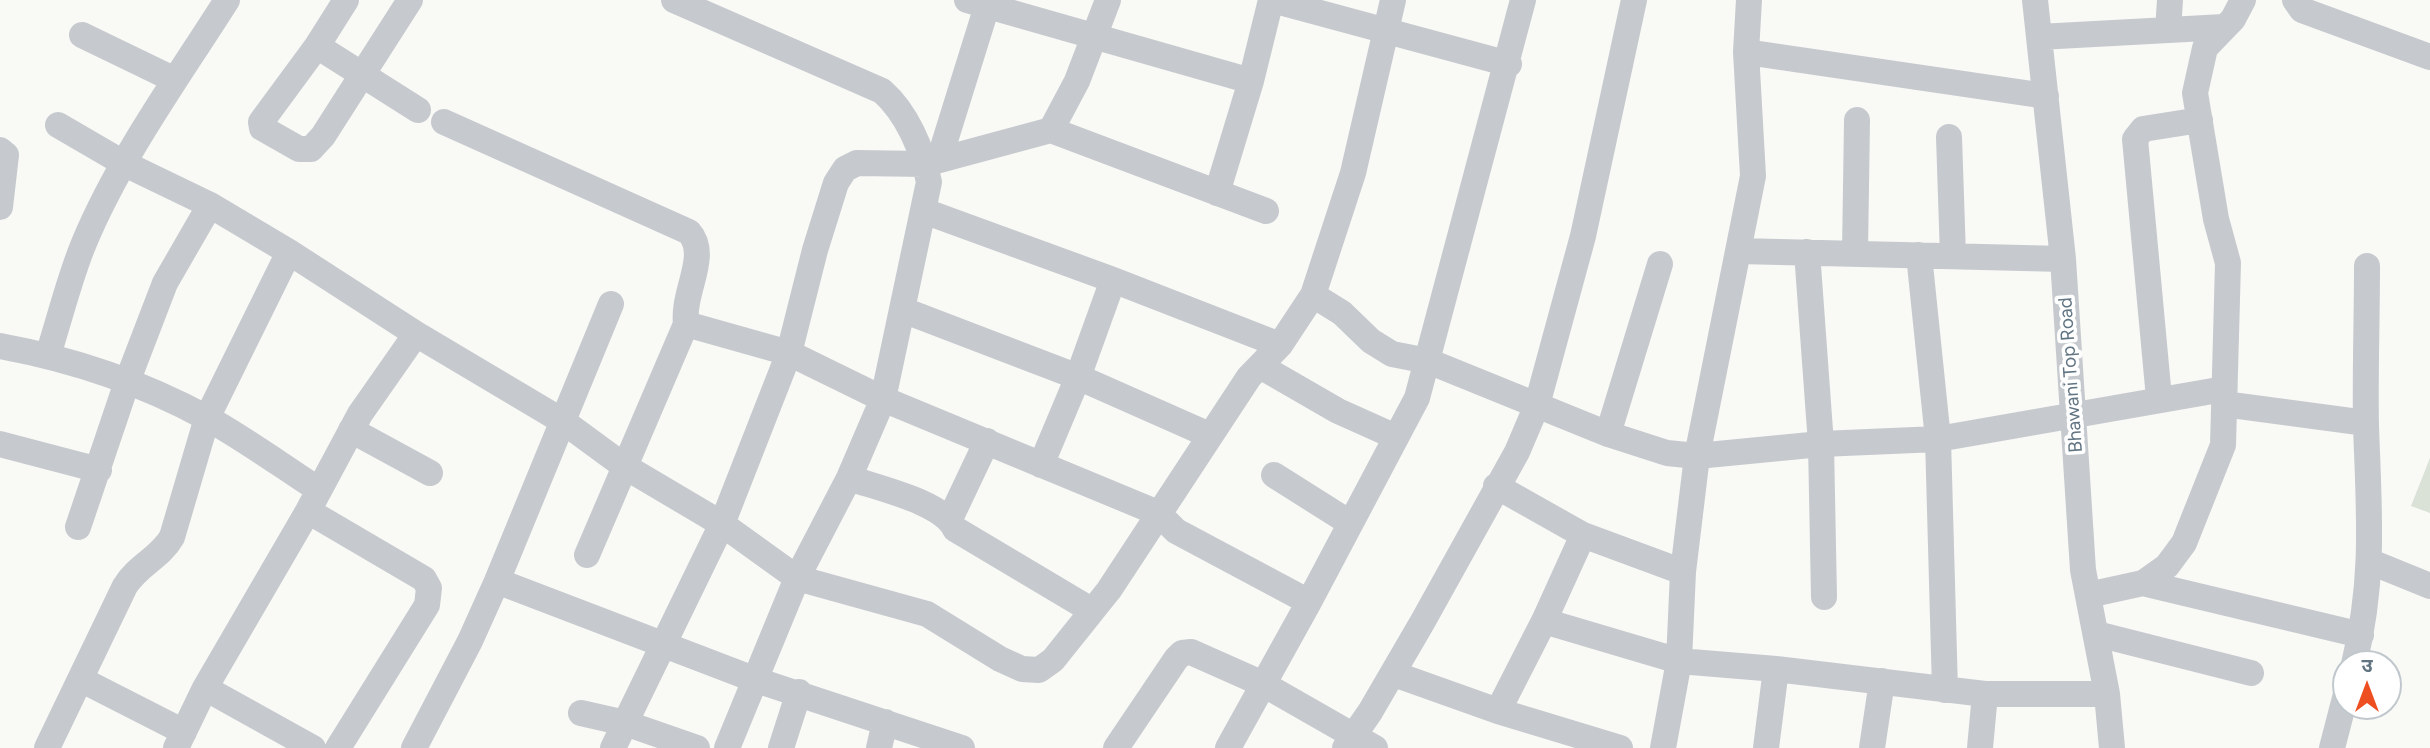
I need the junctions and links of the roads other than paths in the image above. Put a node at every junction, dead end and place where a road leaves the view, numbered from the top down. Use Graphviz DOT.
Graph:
graph roads {
  1 [pos="346,0"];
  2 [pos="411,0"];
  3 [pos="674,0"];
  4 [pos="1108,0"];
  5 [pos="1272,0"];
  6 [pos="1393,0"];
  7 [pos="1523,0"];
  8 [pos="1634,0"];
  9 [pos="1749,0"];
  10 [pos="2035,0"];
  11 [pos="2170,0"];
  12 [pos="2243,0"];
  13 [pos="2295,0"];
  14 [pos="224,1"];
  15 [pos="977,3"];
  16 [pos="2224,27"];
  17 [pos="1384,30"];
  18 [pos="2168,30"];
  19 [pos="82,34"];
  20 [pos="2039,37"];
  21 [pos="1094,38"];
  22 [pos="317,47"];
  23 [pos="1746,52"];
  24 [pos="2430,57"];
  25 [pos="1509,64"];
  26 [pos="364,75"];
  27 [pos="174,80"];
  28 [pos="1251,81"];
  29 [pos="2046,96"];
  30 [pos="418,110"];
  31 [pos="1857,120"];
  32 [pos="2200,120"];
  33 [pos="444,122"];
  34 [pos="58,125"];
  35 [pos="1051,130"];
  36 [pos="1949,137"];
  37 [pos="0,150"];
  38 [pos="932,162"];
  39 [pos="125,164"];
  40 [pos="1217,193"];
  41 [pos="210,205"];
  42 [pos="0,207"];
  43 [pos="924,211"];
  44 [pos="1266,211"];
  45 [pos="1740,251"];
  46 [pos="289,252"];
  47 [pos="1807,252"];
  48 [pos="1855,253"];
  49 [pos="1919,255"];
  50 [pos="1953,256"];
  51 [pos="2063,259"];
  52 [pos="1660,264"];
  53 [pos="2367,266"];
  54 [pos="1113,279"];
  55 [pos="1313,295"];
  56 [pos="611,304"];
  57 [pos="903,310"];
  58 [pos="686,324"];
  59 [pos="416,334"];
  60 [pos="1279,345"];
  61 [pos="0,346"];
  62 [pos="789,353"];
  63 [pos="48,355"];
  64 [pos="1428,361"];
  65 [pos="1260,366"];
  66 [pos="1078,377"];
  67 [pos="127,382"];
  68 [pos="2224,397"];
  69 [pos="2159,398"];
  70 [pos="883,399"];
  71 [pos="1537,405"];
  72 [pos="2073,416"];
  73 [pos="207,418"];
  74 [pos="564,422"];
  75 [pos="2366,423"];
  76 [pos="351,430"];
  77 [pos="1608,434"];
  78 [pos="1209,435"];
  79 [pos="1396,437"];
  80 [pos="1938,439"];
  81 [pos="987,441"];
  82 [pos="0,444"];
  83 [pos="1821,444"];
  84 [pos="1697,456"];
  85 [pos="1041,465"];
  86 [pos="624,466"];
  87 [pos="99,470"];
  88 [pos="430,472"];
  89 [pos="1274,475"];
  90 [pos="849,478"];
  91 [pos="1496,486"];
  92 [pos="314,501"];
  93 [pos="1158,513"];
  94 [pos="950,519"];
  95 [pos="1350,523"];
  96 [pos="722,524"];
  97 [pos="78,527"];
  98 [pos="1583,535"];
  99 [pos="587,555"];
  100 [pos="2371,562"];
  101 [pos="1683,572"];
  102 [pos="797,578"];
  103 [pos="497,581"];
  104 [pos="2143,583"];
  105 [pos="2430,586"];
  106 [pos="2088,595"];
  107 [pos="1824,597"];
  108 [pos="1309,603"];
  109 [pos="1091,610"];
  110 [pos="1544,621"];
  111 [pos="2096,634"];
  112 [pos="2361,635"];
  113 [pos="665,646"];
  114 [pos="2357,650"];
  115 [pos="1679,662"];
  116 [pos="1776,669"];
  117 [pos="2251,673"];
  118 [pos="1394,674"];
  119 [pos="82,680"];
  120 [pos="756,680"];
  121 [pos="1882,681"];
  122 [pos="1263,684"];
  123 [pos="205,688"];
  124 [pos="1945,690"];
  125 [pos="799,692"];
  126 [pos="1985,694"];
  127 [pos="2107,694"];
  128 [pos="1498,711"];
  129 [pos="581,713"];
  130 [pos="2339,720"];
  131 [pos="885,722"];
  132 [pos="625,723"];
  133 [pos="180,740"];
  134 [pos="1358,744"];
  135 [pos="47,748"];
  136 [pos="313,748"];
  137 [pos="338,748"];
  138 [pos="414,748"];
  139 [pos="613,748"];
  140 [pos="697,748"];
  141 [pos="727,748"];
  142 [pos="781,748"];
  143 [pos="879,748"];
  144 [pos="962,748"];
  145 [pos="1116,748"];
  146 [pos="1228,748"];
  147 [pos="1620,748"];
  148 [pos="1663,748"];
  149 [pos="1766,748"];
  150 [pos="1872,748"];
  151 [pos="1980,748"];
  152 [pos="2112,748"];
  153 [pos="2332,748"];
  1 -- 22 [label="street"];
  2 -- 26 [label="street"];
  3 -- 38 [label="street"];
  4 -- 21 [label="street"];
  5 -- 17 [label="street"];
  5 -- 28 [label="street"];
  6 -- 17 [label="street"];
  7 -- 25 [label="street"];
  8 -- 71 [label="street"];
  9 -- 23 [label="street"];
  10 -- 20 [label="street, Bhawani Top Road"];
  11 -- 18 [label="street"];
  12 -- 16 [label="street"];
  13 -- 24 [label="street"];
  14 -- 27 [label="street"];
  15 -- 21 [label="street"];
  15 -- 38 [label="street"];
  16 -- 18 [label="street"];
  16 -- 32 [label="street"];
  17 -- 25 [label="street"];
  17 -- 55 [label="street"];
  18 -- 20 [label="street"];
  19 -- 27 [label="street"];
  20 -- 29 [label="street, Bhawani Top Road"];
  21 -- 28 [label="street"];
  21 -- 35 [label="street"];
  22 -- 26 [label="street"];
  22 -- 26 [label="street"];
  23 -- 29 [label="street"];
  23 -- 45 [label="street"];
  25 -- 64 [label="street"];
  26 -- 30 [label="street"];
  27 -- 39 [label="street"];
  28 -- 40 [label="street"];
  29 -- 51 [label="street, Bhawani Top Road"];
  31 -- 48 [label="street"];
  32 -- 68 [label="street"];
  32 -- 69 [label="street"];
  33 -- 58 [label="street"];
  34 -- 39 [label="street"];
  35 -- 38 [label="street"];
  35 -- 40 [label="street"];
  36 -- 50 [label="street"];
  37 -- 42 [label="street"];
  38 -- 43 [label="street"];
  38 -- 62 [label="street"];
  39 -- 41 [label="street"];
  39 -- 63 [label="street"];
  40 -- 44 [label="street"];
  41 -- 46 [label="street"];
  41 -- 67 [label="street"];
  43 -- 54 [label="street"];
  43 -- 57 [label="street"];
  45 -- 47 [label="street"];
  45 -- 84 [label="street"];
  46 -- 59 [label="street"];
  46 -- 73 [label="street"];
  47 -- 48 [label="street"];
  47 -- 83 [label="street"];
  48 -- 49 [label="street"];
  49 -- 50 [label="street"];
  49 -- 80 [label="street"];
  50 -- 51 [label="street"];
  51 -- 72 [label="street, Bhawani Top Road"];
  52 -- 77 [label="street"];
  53 -- 75 [label="street"];
  54 -- 60 [label="street"];
  54 -- 66 [label="street"];
  55 -- 60 [label="street"];
  55 -- 64 [label="street"];
  56 -- 74 [label="street"];
  57 -- 66 [label="street"];
  57 -- 70 [label="street"];
  58 -- 62 [label="street"];
  58 -- 86 [label="street"];
  59 -- 74 [label="street"];
  59 -- 76 [label="street"];
  60 -- 65 [label="street"];
  61 -- 63 [label="street"];
  62 -- 70 [label="street"];
  62 -- 96 [label="street"];
  63 -- 67 [label="street"];
  64 -- 71 [label="street"];
  64 -- 79 [label="street"];
  65 -- 78 [label="street"];
  65 -- 79 [label="street"];
  66 -- 78 [label="street"];
  66 -- 85 [label="street"];
  67 -- 73 [label="street"];
  67 -- 87 [label="street"];
  68 -- 69 [label="street"];
  68 -- 75 [label="street"];
  68 -- 104 [label="street"];
  69 -- 72 [label="street"];
  70 -- 81 [label="street"];
  70 -- 90 [label="street"];
  71 -- 77 [label="street"];
  71 -- 91 [label="street"];
  72 -- 80 [label="street"];
  72 -- 106 [label="street, Bhawani Top Road"];
  73 -- 92 [label="street"];
  73 -- 119 [label="street"];
  74 -- 86 [label="street"];
  74 -- 103 [label="street"];
  75 -- 100 [label="street"];
  76 -- 88 [label="street"];
  76 -- 92 [label="street"];
  77 -- 84 [label="street"];
  78 -- 93 [label="street"];
  79 -- 95 [label="street"];
  80 -- 83 [label="street"];
  80 -- 124 [label="street"];
  81 -- 85 [label="street"];
  81 -- 94 [label="street"];
  82 -- 87 [label="street"];
  83 -- 84 [label="street"];
  83 -- 107 [label="street"];
  84 -- 101 [label="street"];
  85 -- 93 [label="street"];
  86 -- 96 [label="street"];
  86 -- 99 [label="street"];
  87 -- 97 [label="street"];
  89 -- 95 [label="street"];
  90 -- 94 [label="street"];
  90 -- 102 [label="street"];
  91 -- 98 [label="street"];
  91 -- 118 [label="street"];
  92 -- 123 [label="street"];
  92 -- 137 [label="street"];
  93 -- 108 [label="street"];
  93 -- 109 [label="street"];
  94 -- 109 [label="street"];
  95 -- 108 [label="street"];
  96 -- 102 [label="street"];
  96 -- 113 [label="street"];
  98 -- 101 [label="street"];
  98 -- 110 [label="street"];
  100 -- 105 [label="street"];
  100 -- 112 [label="street"];
  101 -- 115 [label="street"];
  102 -- 109 [label="street"];
  102 -- 120 [label="street"];
  103 -- 113 [label="street"];
  103 -- 138 [label="street"];
  104 -- 106 [label="street"];
  104 -- 112 [label="street"];
  106 -- 111 [label="street, Bhawani Top Road"];
  108 -- 122 [label="street"];
  110 -- 115 [label="street"];
  110 -- 128 [label="street"];
  111 -- 117 [label="street"];
  111 -- 127 [label="street, Bhawani Top Road"];
  112 -- 114 [label="street"];
  113 -- 120 [label="street"];
  113 -- 132 [label="street"];
  115 -- 116 [label="street"];
  115 -- 148 [label="street"];
  116 -- 121 [label="street"];
  116 -- 149 [label="street"];
  118 -- 128 [label="street"];
  118 -- 134 [label="street"];
  119 -- 133 [label="street"];
  119 -- 135 [label="street"];
  120 -- 125 [label="street"];
  120 -- 141 [label="street"];
  121 -- 124 [label="street"];
  121 -- 150 [label="street"];
  122 -- 134 [label="street"];
  122 -- 145 [label="street"];
  122 -- 146 [label="street"];
  123 -- 133 [label="street"];
  123 -- 136 [label="street"];
  124 -- 126 [label="street"];
  125 -- 131 [label="street"];
  125 -- 142 [label="street"];
  126 -- 127 [label="street"];
  126 -- 151 [label="street"];
  127 -- 152 [label="street, Bhawani Top Road"];
  128 -- 147 [label="street"];
  129 -- 132 [label="street"];
  130 -- 153 [label="street"];
  131 -- 143 [label="street"];
  131 -- 144 [label="street"];
  132 -- 139 [label="street"];
  132 -- 140 [label="street"];
}
